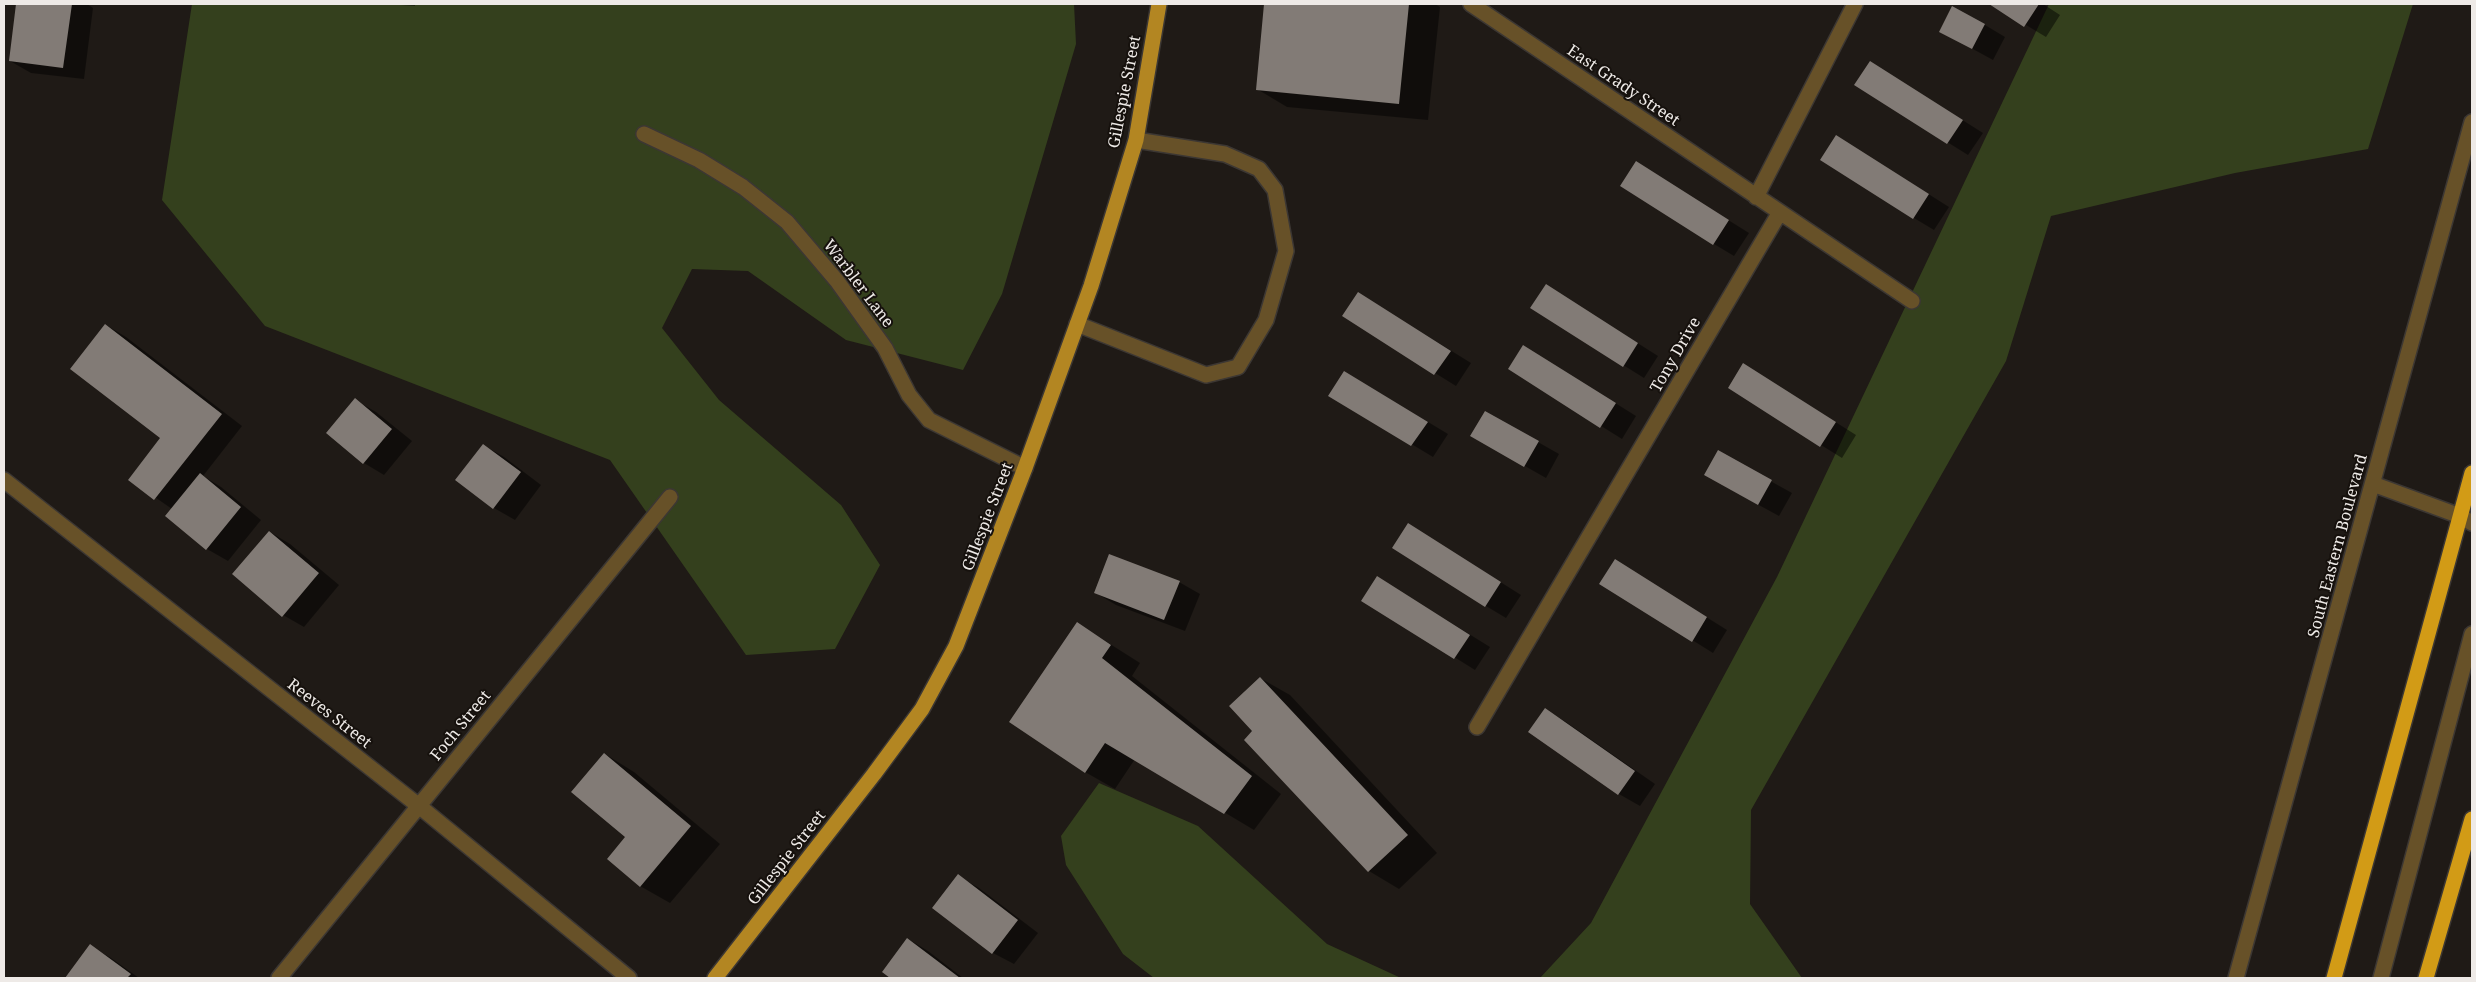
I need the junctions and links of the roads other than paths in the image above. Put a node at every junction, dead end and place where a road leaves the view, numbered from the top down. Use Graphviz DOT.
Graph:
graph roads {
  1 [pos="1160,4"];
  2 [pos="1471,4"];
  3 [pos="1855,4"];
  4 [pos="2472,122"];
  5 [pos="644,134"];
  6 [pos="1136,140"];
  7 [pos="1756,197"];
  8 [pos="1780,212"];
  9 [pos="1912,301"];
  10 [pos="1077,324"];
  11 [pos="1025,468"];
  12 [pos="2472,473"];
  13 [pos="4,480"];
  14 [pos="2373,484"];
  15 [pos="670,497"];
  16 [pos="2466,520"];
  17 [pos="2472,634"];
  18 [pos="1477,726"];
  19 [pos="419,806"];
  20 [pos="2472,819"];
  21 [pos="279,978"];
  22 [pos="629,978"];
  23 [pos="715,978"];
  24 [pos="2236,978"];
  25 [pos="2334,978"];
  26 [pos="2381,978"];
  27 [pos="2426,978"];
  1 -- 6 [label="main road, Gillespie Street"];
  2 -- 7 [label="street, East Grady Street"];
  3 -- 7 [label="street"];
  4 -- 14 [label="street, South Eastern Boulevard"];
  5 -- 11 [label="street, Warbler Lane"];
  6 -- 10 [label="main road, Gillespie Street"];
  6 -- 10 [label="street"];
  7 -- 8 [label="street"];
  8 -- 9 [label="street"];
  8 -- 18 [label="street, Tony Drive"];
  10 -- 11 [label="main road, Gillespie Street"];
  11 -- 23 [label="main road, Gillespie Street"];
  12 -- 16 [label="highway"];
  13 -- 19 [label="street, Reeves Street"];
  14 -- 16 [label="street"];
  14 -- 24 [label="street, South Eastern Boulevard"];
  15 -- 19 [label="street, Foch Street"];
  16 -- 25 [label="highway"];
  17 -- 26 [label="street"];
  19 -- 21 [label="street, Foch Street"];
  19 -- 22 [label="street, Reeves Street"];
  20 -- 27 [label="highway"];
}
